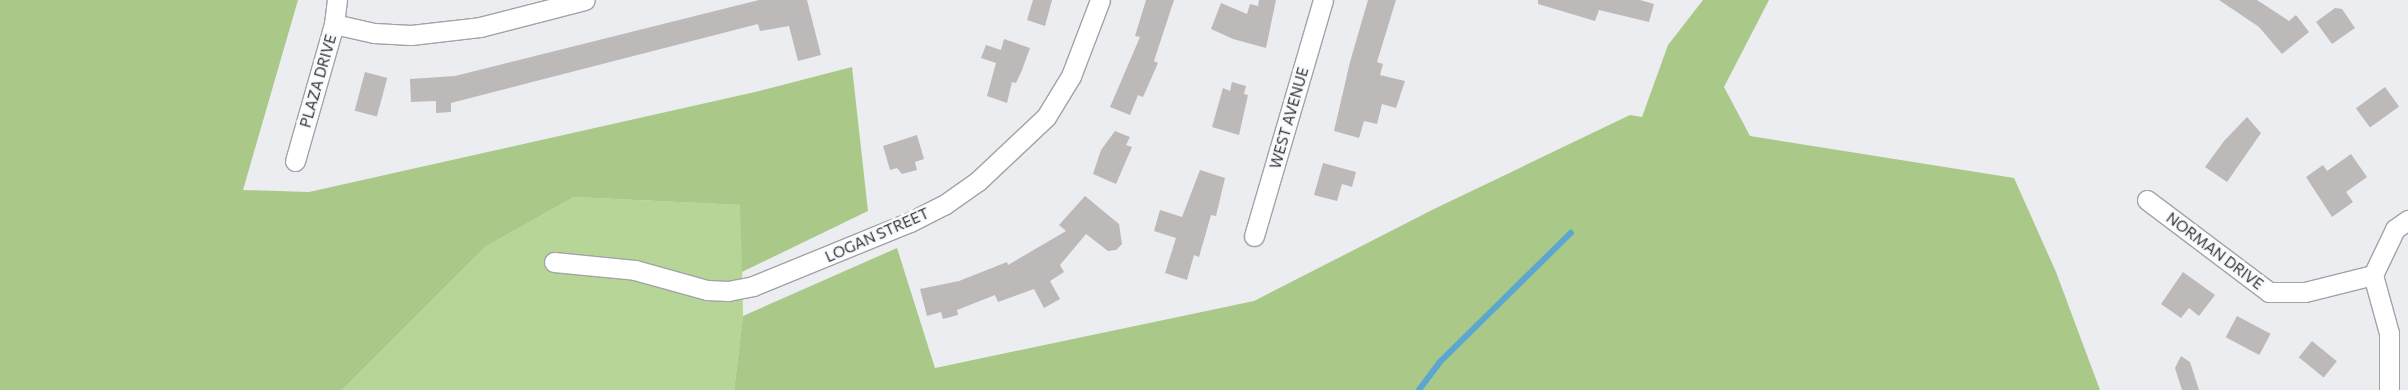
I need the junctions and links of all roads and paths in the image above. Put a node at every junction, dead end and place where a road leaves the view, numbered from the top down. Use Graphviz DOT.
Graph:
graph roads {
  1 [pos="337,0"];
  2 [pos="585,0"];
  3 [pos="1100,0"];
  4 [pos="1323,0"];
  5 [pos="334,24"];
  6 [pos="295,161"];
  7 [pos="2147,200"];
  8 [pos="2408,220"];
  9 [pos="1254,236"];
  10 [pos="554,262"];
  11 [pos="2373,275"];
  12 [pos="2389,390"];
  1 -- 5 [label="street, PLAZA DRIVE"];
  2 -- 5 [label="street"];
  3 -- 10 [label="street, LOGAN STREET"];
  4 -- 9 [label="street, WEST AVENUE"];
  5 -- 6 [label="street, PLAZA DRIVE"];
  7 -- 11 [label="street, NORMAN DRIVE"];
  8 -- 11 [label="street"];
  11 -- 12 [label="street"];
}
